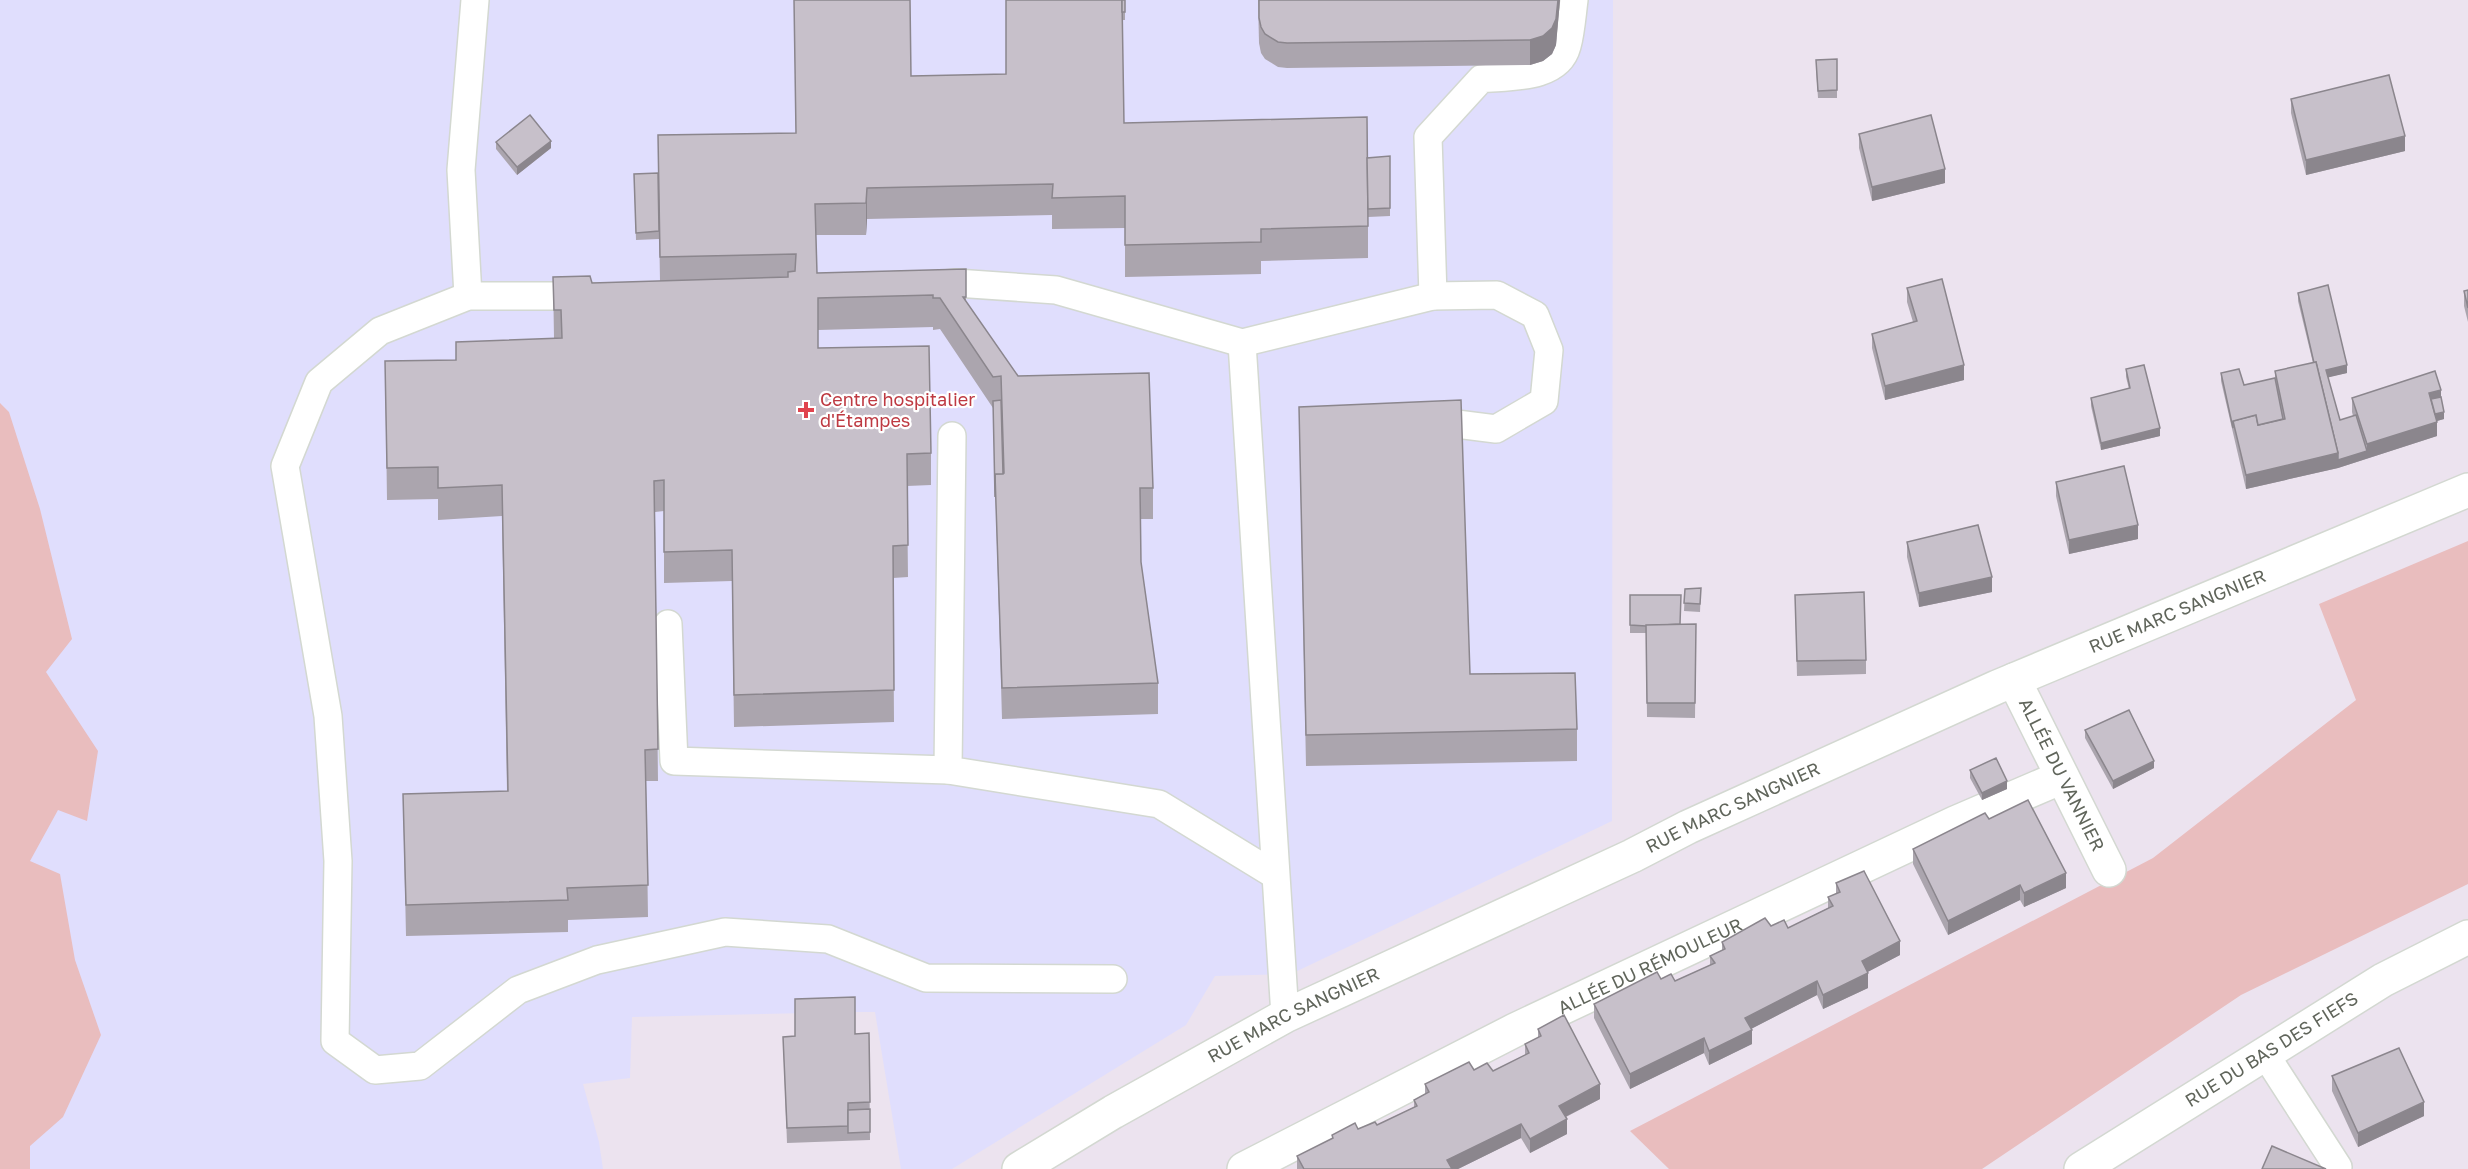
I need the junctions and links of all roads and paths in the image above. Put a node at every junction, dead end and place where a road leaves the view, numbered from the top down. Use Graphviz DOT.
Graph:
graph roads {
  1 [pos="475,0"];
  2 [pos="1574,0"];
  3 [pos="900,289"];
  4 [pos="468,296"];
  5 [pos="1433,296"];
  6 [pos="615,297"];
  7 [pos="1242,344"];
  8 [pos="1400,417"];
  9 [pos="952,436"];
  10 [pos="2468,490"];
  11 [pos="668,624"];
  12 [pos="2014,680"];
  13 [pos="948,770"];
  14 [pos="2062,777"];
  15 [pos="2109,870"];
  16 [pos="1275,875"];
  17 [pos="2468,937"];
  18 [pos="1113,979"];
  19 [pos="1285,1016"];
  20 [pos="2265,1054"];
  21 [pos="1262,1165"];
  22 [pos="2338,1167"];
  23 [pos="1019,1169"];
  24 [pos="2081,1169"];
  1 -- 4 [label="lane"];
  2 -- 5 [label="lane"];
  3 -- 7 [label="lane"];
  4 -- 6 [label="lane"];
  4 -- 18 [label="lane"];
  5 -- 7 [label="lane"];
  5 -- 8 [label="lane"];
  7 -- 16 [label="lane"];
  9 -- 13 [label="lane"];
  10 -- 12 [label="street, RUE MARC SANGNIER"];
  11 -- 13 [label="lane"];
  12 -- 14 [label="street, ALLÉE DU VANNIER"];
  12 -- 19 [label="street, RUE MARC SANGNIER"];
  13 -- 16 [label="lane"];
  14 -- 15 [label="street, ALLÉE DU VANNIER"];
  14 -- 21 [label="street, ALLÉE DU RÉMOULEUR"];
  16 -- 19 [label="lane"];
  17 -- 20 [label="street, RUE DU BAS DES FIEFS"];
  19 -- 23 [label="street, RUE MARC SANGNIER"];
  20 -- 22 [label="lane"];
  20 -- 24 [label="street, RUE DU BAS DES FIEFS"];
}
